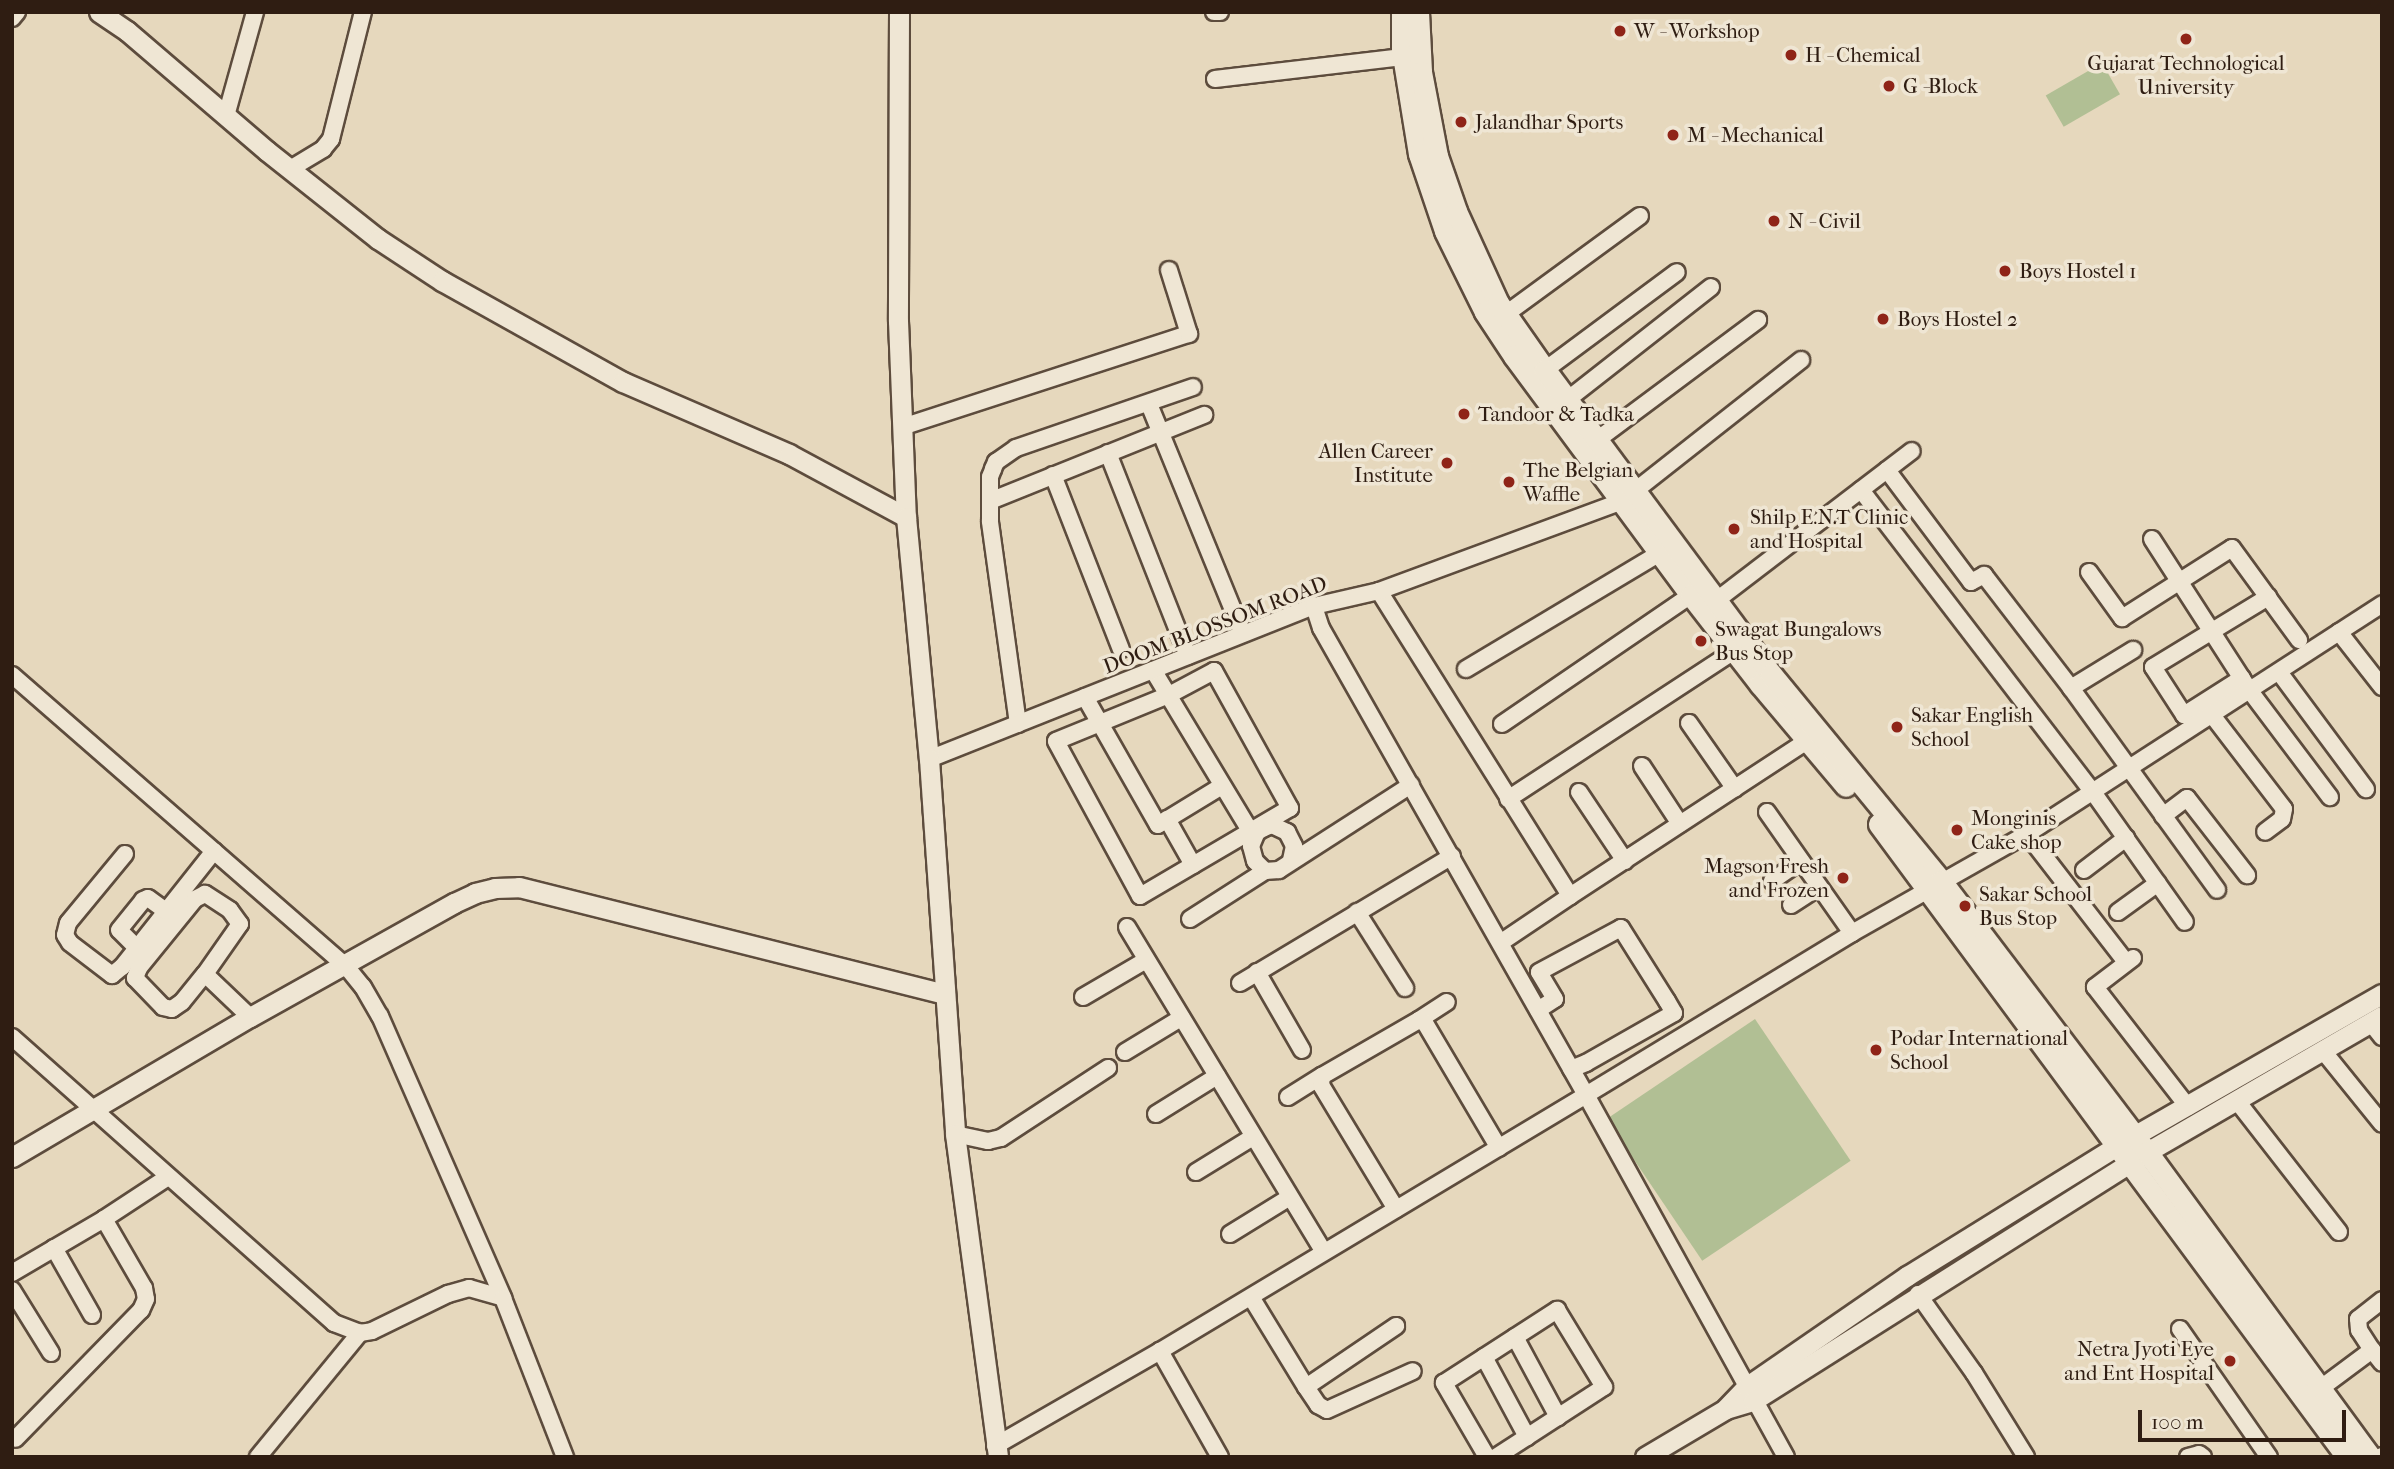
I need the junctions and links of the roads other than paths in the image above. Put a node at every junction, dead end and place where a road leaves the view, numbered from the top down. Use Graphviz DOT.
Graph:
graph roads {
  1 [pos="17,12"];
  2 [pos="99,12"];
  3 [pos="254,12"];
  4 [pos="363,12"];
  5 [pos="899,12"];
  6 [pos="1214,12"];
  7 [pos="1220,12"];
  8 [pos="1402,12"];
  9 [pos="1418,12"];
  10 [pos="12,18"];
  11 [pos="1408,51"];
  12 [pos="1215,79"];
  13 [pos="226,116"];
  14 [pos="289,169"];
  15 [pos="1640,216"];
  16 [pos="1168,270"];
  17 [pos="1677,272"];
  18 [pos="1711,287"];
  19 [pos="1496,309"];
  20 [pos="1758,320"];
  21 [pos="1801,360"];
  22 [pos="1545,370"];
  23 [pos="1193,387"];
  24 [pos="1567,400"];
  25 [pos="1149,404"];
  26 [pos="1204,415"];
  27 [pos="902,427"];
  28 [pos="1162,432"];
  29 [pos="1597,440"];
  30 [pos="1912,451"];
  31 [pos="1108,453"];
  32 [pos="1887,470"];
  33 [pos="1053,475"];
  34 [pos="1861,490"];
  35 [pos="1628,496"];
  36 [pos="990,500"];
  37 [pos="906,517"];
  38 [pos="2152,539"];
  39 [pos="1660,552"];
  40 [pos="2089,572"];
  41 [pos="2180,582"];
  42 [pos="1379,591"];
  43 [pos="2268,597"];
  44 [pos="1704,601"];
  45 [pos="2382,604"];
  46 [pos="1314,606"];
  47 [pos="2211,631"];
  48 [pos="2339,632"];
  49 [pos="1243,634"];
  50 [pos="2299,640"];
  51 [pos="1121,649"];
  52 [pos="1734,650"];
  53 [pos="2133,650"];
  54 [pos="1188,656"];
  55 [pos="1466,669"];
  56 [pos="1153,670"];
  57 [pos="2279,673"];
  58 [pos="12,675"];
  59 [pos="2246,684"];
  60 [pos="2382,687"];
  61 [pos="2071,688"];
  62 [pos="1169,695"];
  63 [pos="1085,697"];
  64 [pos="2212,715"];
  65 [pos="1099,723"];
  66 [pos="1689,723"];
  67 [pos="1018,724"];
  68 [pos="1502,724"];
  69 [pos="1813,736"];
  70 [pos="929,759"];
  71 [pos="1642,766"];
  72 [pos="2129,768"];
  73 [pos="1411,785"];
  74 [pos="1222,786"];
  75 [pos="1735,789"];
  76 [pos="2366,789"];
  77 [pos="1579,792"];
  78 [pos="2093,792"];
  79 [pos="2330,797"];
  80 [pos="1508,799"];
  81 [pos="1767,812"];
  82 [pos="2163,816"];
  83 [pos="1167,819"];
  84 [pos="1680,824"];
  85 [pos="1250,831"];
  86 [pos="2265,832"];
  87 [pos="2027,834"];
  88 [pos="2126,838"];
  89 [pos="214,851"];
  90 [pos="125,854"];
  91 [pos="1452,856"];
  92 [pos="1292,860"];
  93 [pos="1625,860"];
  94 [pos="1801,861"];
  95 [pos="1193,864"];
  96 [pos="2084,870"];
  97 [pos="1265,872"];
  98 [pos="2247,875"];
  99 [pos="1772,881"];
  100 [pos="2158,883"];
  101 [pos="1934,886"];
  102 [pos="1819,887"];
  103 [pos="2217,890"];
  104 [pos="1570,896"];
  105 [pos="1791,905"];
  106 [pos="166,911"];
  107 [pos="1357,912"];
  108 [pos="2118,912"];
  109 [pos="1190,919"];
  110 [pos="2185,922"];
  111 [pos="1127,927"];
  112 [pos="1852,933"];
  113 [pos="1500,943"];
  114 [pos="137,948"];
  115 [pos="1146,960"];
  116 [pos="345,965"];
  117 [pos="1257,972"];
  118 [pos="205,974"];
  119 [pos="1240,983"];
  120 [pos="1405,988"];
  121 [pos="945,994"];
  122 [pos="2382,994"];
  123 [pos="1083,997"];
  124 [pos="1447,1002"];
  125 [pos="1538,1010"];
  126 [pos="250,1017"];
  127 [pos="1181,1018"];
  128 [pos="1419,1020"];
  129 [pos="2378,1026"];
  130 [pos="12,1037"];
  131 [pos="1302,1050"];
  132 [pos="1125,1052"];
  133 [pos="2324,1052"];
  134 [pos="1108,1068"];
  135 [pos="1571,1069"];
  136 [pos="1217,1076"];
  137 [pos="1322,1076"];
  138 [pos="1586,1095"];
  139 [pos="1288,1097"];
  140 [pos="2237,1101"];
  141 [pos="2188,1107"];
  142 [pos="95,1108"];
  143 [pos="1156,1114"];
  144 [pos="2382,1124"];
  145 [pos="955,1134"];
  146 [pos="1253,1137"];
  147 [pos="1499,1148"];
  148 [pos="2133,1149"];
  149 [pos="12,1157"];
  150 [pos="1196,1172"];
  151 [pos="168,1177"];
  152 [pos="1290,1197"];
  153 [pos="1396,1209"];
  154 [pos="104,1219"];
  155 [pos="2339,1232"];
  156 [pos="1230,1234"];
  157 [pos="54,1248"];
  158 [pos="1323,1251"];
  159 [pos="12,1273"];
  160 [pos="12,1290"];
  161 [pos="1918,1294"];
  162 [pos="1251,1297"];
  163 [pos="503,1298"];
  164 [pos="2382,1300"];
  165 [pos="92,1315"];
  166 [pos="1396,1326"];
  167 [pos="2180,1329"];
  168 [pos="360,1333"];
  169 [pos="1515,1337"];
  170 [pos="1160,1351"];
  171 [pos="51,1353"];
  172 [pos="1484,1357"];
  173 [pos="2377,1357"];
  174 [pos="1413,1371"];
  175 [pos="1306,1387"];
  176 [pos="2321,1388"];
  177 [pos="1749,1394"];
  178 [pos="1558,1417"];
  179 [pos="1527,1437"];
  180 [pos="15,1439"];
  181 [pos="997,1452"];
  182 [pos="2342,1455"];
  183 [pos="258,1457"];
  184 [pos="565,1457"];
  185 [pos="1220,1457"];
  186 [pos="1487,1457"];
  187 [pos="1496,1457"];
  188 [pos="1645,1457"];
  189 [pos="1786,1457"];
  190 [pos="2026,1457"];
  191 [pos="2188,1457"];
  192 [pos="2203,1457"];
  193 [pos="2269,1457"];
  194 [pos="2370,1457"];
  1 -- 10 [label="street"];
  2 -- 13 [label="street"];
  3 -- 13 [label="street"];
  4 -- 14 [label="street"];
  5 -- 27 [label="street"];
  6 -- 7 [label="street"];
  8 -- 11 [label="main road"];
  9 -- 11 [label="main road"];
  11 -- 12 [label="street"];
  11 -- 19 [label="main road"];
  13 -- 14 [label="street"];
  14 -- 37 [label="street"];
  15 -- 19 [label="street"];
  16 -- 27 [label="street"];
  17 -- 22 [label="street"];
  18 -- 24 [label="street"];
  19 -- 22 [label="main road"];
  19 -- 35 [label="main road"];
  20 -- 29 [label="street"];
  21 -- 35 [label="street, DOOM BLOSSOM ROAD"];
  22 -- 24 [label="main road"];
  23 -- 25 [label="street"];
  24 -- 29 [label="main road"];
  25 -- 28 [label="street"];
  25 -- 36 [label="street"];
  26 -- 28 [label="street"];
  27 -- 37 [label="street"];
  28 -- 31 [label="street"];
  28 -- 49 [label="street"];
  29 -- 35 [label="main road"];
  30 -- 32 [label="street"];
  31 -- 33 [label="street"];
  31 -- 54 [label="street"];
  32 -- 34 [label="street"];
  32 -- 61 [label="street"];
  33 -- 36 [label="street"];
  33 -- 51 [label="street"];
  34 -- 44 [label="street"];
  34 -- 78 [label="street"];
  35 -- 39 [label="main road"];
  35 -- 42 [label="street, DOOM BLOSSOM ROAD"];
  35 -- 44 [label="main road"];
  36 -- 67 [label="street"];
  37 -- 70 [label="street"];
  38 -- 41 [label="street"];
  39 -- 44 [label="main road"];
  39 -- 55 [label="street"];
  40 -- 41 [label="street"];
  41 -- 43 [label="street"];
  41 -- 47 [label="street"];
  42 -- 46 [label="street, DOOM BLOSSOM ROAD"];
  42 -- 80 [label="street"];
  43 -- 47 [label="street"];
  43 -- 50 [label="street"];
  44 -- 52 [label="main road"];
  44 -- 68 [label="street"];
  44 -- 69 [label="main road"];
  45 -- 48 [label="street"];
  46 -- 49 [label="street, DOOM BLOSSOM ROAD"];
  46 -- 73 [label="street"];
  47 -- 59 [label="street"];
  47 -- 59 [label="street"];
  48 -- 57 [label="street"];
  48 -- 60 [label="street"];
  49 -- 54 [label="street, DOOM BLOSSOM ROAD"];
  52 -- 69 [label="main road"];
  52 -- 80 [label="street"];
  53 -- 61 [label="street"];
  54 -- 56 [label="street, DOOM BLOSSOM ROAD"];
  56 -- 62 [label="street"];
  56 -- 63 [label="street, DOOM BLOSSOM ROAD"];
  57 -- 59 [label="street"];
  57 -- 76 [label="street"];
  58 -- 89 [label="street"];
  59 -- 64 [label="street"];
  59 -- 79 [label="street"];
  61 -- 72 [label="street"];
  62 -- 65 [label="street"];
  62 -- 74 [label="street"];
  62 -- 85 [label="street"];
  63 -- 65 [label="street"];
  63 -- 67 [label="street, DOOM BLOSSOM ROAD"];
  64 -- 72 [label="street"];
  64 -- 86 [label="street"];
  65 -- 83 [label="street"];
  65 -- 95 [label="street"];
  66 -- 75 [label="street"];
  67 -- 70 [label="street, DOOM BLOSSOM ROAD"];
  69 -- 75 [label="street"];
  69 -- 101 [label="main road"];
  70 -- 121 [label="street"];
  71 -- 84 [label="street"];
  72 -- 78 [label="street"];
  72 -- 82 [label="street"];
  73 -- 91 [label="street"];
  73 -- 92 [label="street"];
  74 -- 83 [label="street"];
  74 -- 85 [label="street"];
  75 -- 84 [label="street"];
  77 -- 93 [label="street"];
  78 -- 87 [label="street"];
  78 -- 88 [label="street"];
  80 -- 104 [label="street"];
  81 -- 94 [label="street"];
  82 -- 98 [label="street"];
  82 -- 103 [label="street"];
  83 -- 95 [label="street"];
  84 -- 93 [label="street"];
  85 -- 95 [label="street"];
  87 -- 101 [label="street"];
  87 -- 141 [label="street"];
  88 -- 96 [label="street"];
  88 -- 100 [label="street"];
  89 -- 106 [label="street"];
  89 -- 116 [label="street"];
  90 -- 114 [label="street"];
  91 -- 107 [label="street"];
  91 -- 113 [label="street"];
  92 -- 97 [label="street"];
  92 -- 97 [label="street"];
  93 -- 104 [label="street"];
  94 -- 99 [label="street"];
  94 -- 102 [label="street"];
  97 -- 109 [label="street"];
  100 -- 108 [label="street"];
  100 -- 110 [label="street"];
  101 -- 112 [label="street"];
  101 -- 148 [label="main road"];
  102 -- 105 [label="street"];
  102 -- 112 [label="street"];
  104 -- 113 [label="street"];
  106 -- 114 [label="street"];
  106 -- 114 [label="street"];
  107 -- 117 [label="street"];
  107 -- 120 [label="street"];
  111 -- 115 [label="street"];
  112 -- 138 [label="street"];
  113 -- 125 [label="street"];
  115 -- 123 [label="street"];
  115 -- 127 [label="street"];
  116 -- 121 [label="street"];
  116 -- 126 [label="street"];
  116 -- 163 [label="street"];
  117 -- 119 [label="street"];
  117 -- 131 [label="street"];
  118 -- 118 [label="street"];
  118 -- 126 [label="street"];
  121 -- 145 [label="street"];
  122 -- 141 [label="street"];
  124 -- 128 [label="street"];
  125 -- 135 [label="street"];
  125 -- 135 [label="street"];
  126 -- 142 [label="street"];
  127 -- 132 [label="street"];
  127 -- 136 [label="street"];
  128 -- 137 [label="street"];
  128 -- 147 [label="street"];
  129 -- 133 [label="street"];
  130 -- 142 [label="street"];
  133 -- 140 [label="street"];
  133 -- 144 [label="street"];
  134 -- 145 [label="street"];
  135 -- 138 [label="street"];
  136 -- 143 [label="street"];
  136 -- 146 [label="street"];
  137 -- 139 [label="street"];
  137 -- 153 [label="street"];
  138 -- 147 [label="street"];
  138 -- 177 [label="street"];
  140 -- 148 [label="street"];
  140 -- 155 [label="street"];
  141 -- 148 [label="street"];
  142 -- 149 [label="street"];
  142 -- 151 [label="street"];
  145 -- 181 [label="street"];
  146 -- 150 [label="street"];
  146 -- 152 [label="street"];
  147 -- 153 [label="street"];
  148 -- 161 [label="street"];
  148 -- 176 [label="main road"];
  148 -- 177 [label="street"];
  148 -- 182 [label="main road"];
  151 -- 154 [label="street"];
  151 -- 168 [label="street"];
  152 -- 156 [label="street"];
  152 -- 158 [label="street"];
  153 -- 158 [label="street"];
  154 -- 157 [label="street"];
  154 -- 180 [label="street"];
  157 -- 159 [label="street"];
  157 -- 165 [label="street"];
  158 -- 162 [label="street"];
  160 -- 171 [label="street"];
  161 -- 177 [label="street"];
  161 -- 190 [label="street"];
  162 -- 170 [label="street"];
  162 -- 175 [label="street"];
  163 -- 168 [label="street"];
  163 -- 184 [label="street"];
  164 -- 173 [label="street"];
  166 -- 175 [label="street"];
  167 -- 193 [label="street"];
  168 -- 183 [label="street"];
  169 -- 172 [label="street"];
  169 -- 178 [label="street"];
  169 -- 178 [label="street"];
  170 -- 181 [label="street"];
  170 -- 185 [label="street"];
  172 -- 179 [label="street"];
  172 -- 186 [label="street"];
  173 -- 176 [label="street"];
  174 -- 175 [label="street"];
  176 -- 194 [label="main road"];
  177 -- 188 [label="street"];
  177 -- 189 [label="street"];
  178 -- 179 [label="street"];
  179 -- 187 [label="street"];
  191 -- 192 [label="street"];
}
